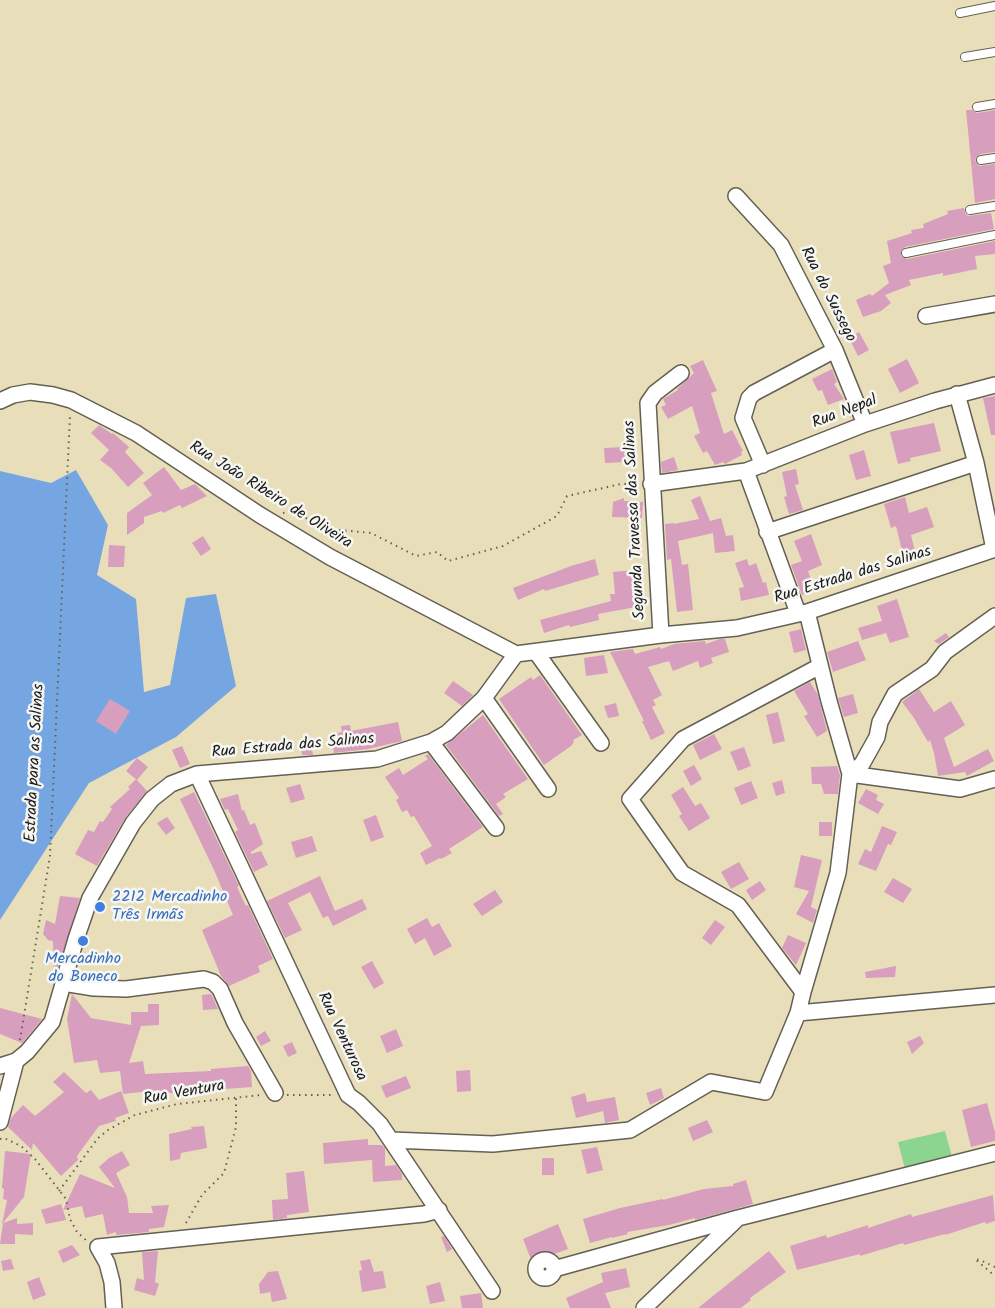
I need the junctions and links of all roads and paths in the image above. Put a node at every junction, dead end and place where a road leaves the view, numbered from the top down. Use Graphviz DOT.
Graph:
graph roads {
  1 [pos="995,6"];
  2 [pos="960,13"];
  3 [pos="995,52"];
  4 [pos="965,57"];
  5 [pos="995,105"];
  6 [pos="977,107"];
  7 [pos="995,158"];
  8 [pos="981,160"];
  9 [pos="736,196"];
  10 [pos="995,206"];
  11 [pos="970,210"];
  12 [pos="995,235"];
  13 [pos="906,254"];
  14 [pos="995,304"];
  15 [pos="926,316"];
  16 [pos="835,350"];
  17 [pos="681,373"];
  18 [pos="995,385"];
  19 [pos="957,394"];
  20 [pos="71,400"];
  21 [pos="0,401"];
  22 [pos="866,423"];
  23 [pos="976,463"];
  24 [pos="763,465"];
  25 [pos="746,471"];
  26 [pos="651,484"];
  27 [pos="282,513"];
  28 [pos="767,532"];
  29 [pos="995,549"];
  30 [pos="803,613"];
  31 [pos="995,616"];
  32 [pos="660,635"];
  33 [pos="536,652"];
  34 [pos="516,654"];
  35 [pos="820,666"];
  36 [pos="484,698"];
  37 [pos="431,742"];
  38 [pos="601,743"];
  39 [pos="197,774"];
  40 [pos="850,774"];
  41 [pos="995,779"];
  42 [pos="548,789"];
  43 [pos="496,828"];
  44 [pos="63,983"];
  45 [pos="803,992"];
  46 [pos="995,995"];
  47 [pos="798,1013"];
  48 [pos="16,1061"];
  49 [pos="0,1066"];
  50 [pos="275,1093"];
  51 [pos="348,1095"];
  52 [pos="236,1097"];
  53 [pos="0,1122"];
  54 [pos="0,1139"];
  55 [pos="391,1140"];
  56 [pos="995,1153"];
  57 [pos="59,1191"];
  58 [pos="439,1210"];
  59 [pos="738,1218"];
  60 [pos="187,1223"];
  61 [pos="98,1247"];
  62 [pos="995,1267"];
  63 [pos="554,1269"];
  64 [pos="995,1276"];
  65 [pos="492,1291"];
  66 [pos="114,1308"];
  67 [pos="644,1308"];
  1 -- 2 [label="lane"];
  3 -- 4 [label="lane"];
  5 -- 6 [label="lane"];
  7 -- 8 [label="lane"];
  9 -- 16 [label="street, Rua do Sussego"];
  10 -- 11 [label="lane"];
  12 -- 13 [label="lane"];
  14 -- 15 [label="street"];
  16 -- 22 [label="street, Rua do Sussego"];
  16 -- 24 [label="street"];
  17 -- 26 [label="street, Segunda Travessa das Salinas"];
  18 -- 19 [label="street, Rua Nepal"];
  19 -- 22 [label="street, Rua Nepal"];
  19 -- 23 [label="street"];
  20 -- 21 [label="street, Rua João Ribeiro de Oliveira"];
  20 -- 34 [label="street, Rua João Ribeiro de Oliveira"];
  20 -- 48 [label="path, Estrada para as Salinas"];
  22 -- 24 [label="street, Rua Nepal"];
  23 -- 28 [label="street"];
  23 -- 29 [label="street"];
  24 -- 25 [label="street, Rua Nepal"];
  25 -- 26 [label="street"];
  25 -- 28 [label="street"];
  26 -- 27 [label="path"];
  26 -- 32 [label="street, Segunda Travessa das Salinas"];
  28 -- 30 [label="street"];
  29 -- 30 [label="street, Rua Estrada das Salinas"];
  30 -- 32 [label="street, Rua Estrada das Salinas"];
  30 -- 35 [label="street"];
  31 -- 40 [label="street"];
  32 -- 33 [label="street, Rua Estrada das Salinas"];
  33 -- 34 [label="street, Rua Estrada das Salinas"];
  33 -- 38 [label="street"];
  34 -- 36 [label="street, Rua Estrada das Salinas"];
  35 -- 40 [label="street"];
  35 -- 45 [label="street"];
  36 -- 37 [label="street, Rua Estrada das Salinas"];
  36 -- 42 [label="street"];
  37 -- 39 [label="street, Rua Estrada das Salinas"];
  37 -- 43 [label="street"];
  39 -- 44 [label="street, Rua Estrada das Salinas"];
  39 -- 51 [label="street, Rua Venturosa"];
  40 -- 41 [label="street"];
  40 -- 45 [label="street"];
  44 -- 48 [label="street, Rua Estrada das Salinas"];
  44 -- 50 [label="street"];
  45 -- 47 [label="street"];
  46 -- 47 [label="street"];
  47 -- 55 [label="street"];
  48 -- 49 [label="street, Rua Estrada das Salinas"];
  48 -- 53 [label="street"];
  50 -- 51 [label="path, Rua Ventura"];
  50 -- 52 [label="path, Rua Ventura"];
  51 -- 55 [label="street, Rua Venturosa"];
  52 -- 57 [label="path, Rua Ventura"];
  52 -- 60 [label="path"];
  54 -- 57 [label="path"];
  55 -- 58 [label="street, Rua Venturosa"];
  56 -- 59 [label="street"];
  57 -- 61 [label="path"];
  58 -- 61 [label="street"];
  58 -- 65 [label="street, Rua Venturosa"];
  59 -- 63 [label="street"];
  59 -- 67 [label="street"];
  61 -- 66 [label="street"];
  62 -- 64 [label="path"];
}
